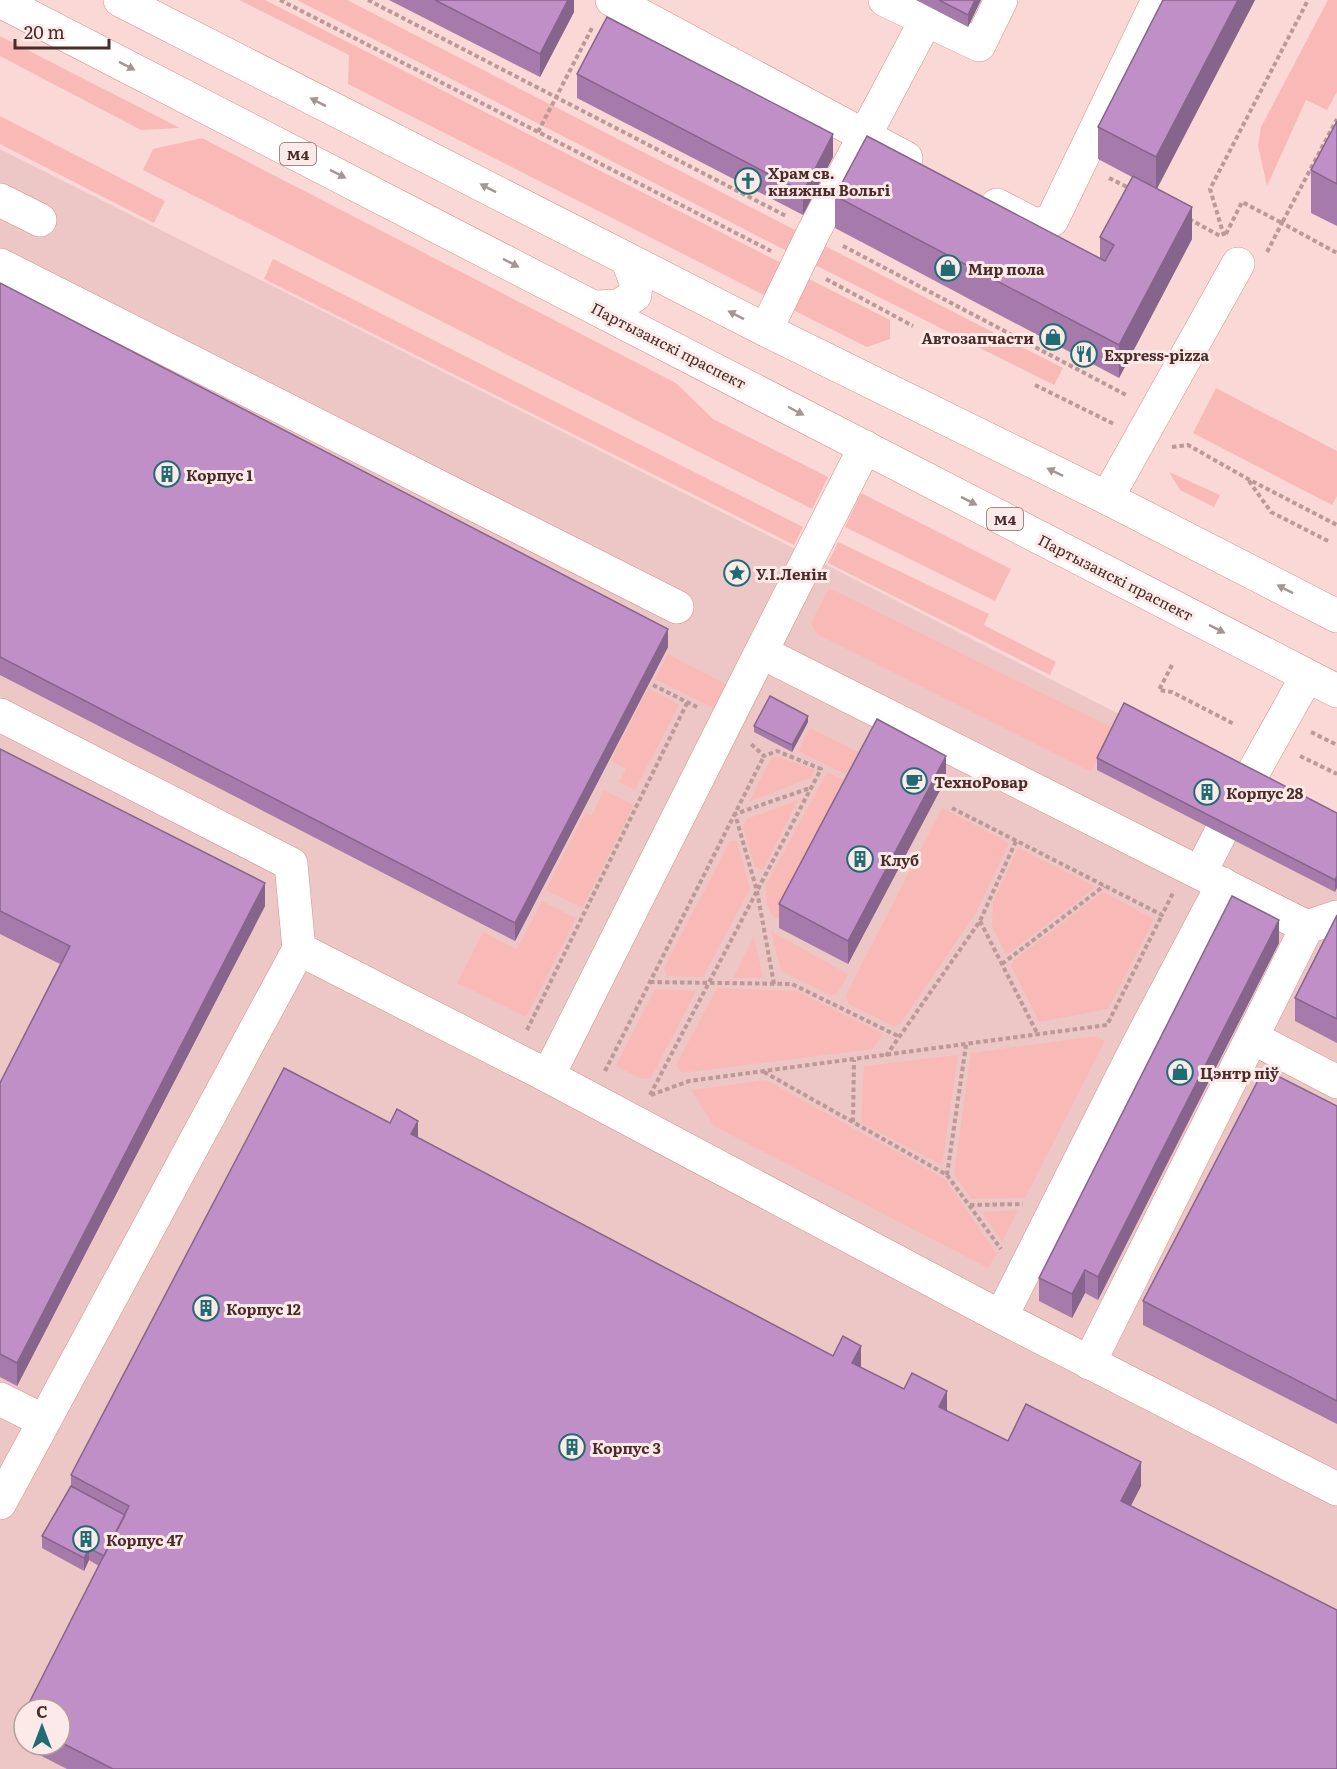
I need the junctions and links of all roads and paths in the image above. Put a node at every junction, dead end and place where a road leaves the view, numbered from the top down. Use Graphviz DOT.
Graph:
graph roads {
  1 [pos="120,0"];
  2 [pos="280,0"];
  3 [pos="368,0"];
  4 [pos="885,0"];
  5 [pos="1001,0"];
  6 [pos="1158,0"];
  7 [pos="1308,0"];
  8 [pos="0,1"];
  9 [pos="604,10"];
  10 [pos="926,20"];
  11 [pos="556,97"];
  12 [pos="1337,119"];
  13 [pos="538,132"];
  14 [pos="863,136"];
  15 [pos="1079,162"];
  16 [pos="934,172"];
  17 [pos="1131,189"];
  18 [pos="975,194"];
  19 [pos="0,200"];
  20 [pos="1183,216"];
  21 [pos="40,220"];
  22 [pos="1282,223"];
  23 [pos="814,231"];
  24 [pos="1227,250"];
  25 [pos="1337,253"];
  26 [pos="627,259"];
  27 [pos="0,265"];
  28 [pos="799,265"];
  29 [pos="597,307"];
  30 [pos="914,326"];
  31 [pos="766,330"];
  32 [pos="1035,385"];
  33 [pos="1141,438"];
  34 [pos="865,447"];
  35 [pos="1248,479"];
  36 [pos="1107,498"];
  37 [pos="1337,525"];
  38 [pos="1330,542"];
  39 [pos="677,607"];
  40 [pos="1337,616"];
  41 [pos="761,652"];
  42 [pos="1172,665"];
  43 [pos="1308,676"];
  44 [pos="653,685"];
  45 [pos="1337,691"];
  46 [pos="687,703"];
  47 [pos="0,715"];
  48 [pos="726,721"];
  49 [pos="1234,724"];
  50 [pos="1297,755"];
  51 [pos="764,756"];
  52 [pos="1337,774"];
  53 [pos="1250,780"];
  54 [pos="811,788"];
  55 [pos="952,808"];
  56 [pos="735,814"];
  57 [pos="1220,834"];
  58 [pos="1016,841"];
  59 [pos="1200,882"];
  60 [pos="1104,886"];
  61 [pos="757,891"];
  62 [pos="1162,915"];
  63 [pos="980,921"];
  64 [pos="1322,922"];
  65 [pos="299,949"];
  66 [pos="1002,964"];
  67 [pos="650,982"];
  68 [pos="709,983"];
  69 [pos="774,984"];
  70 [pos="1107,1025"];
  71 [pos="527,1030"];
  72 [pos="1110,1033"];
  73 [pos="1038,1035"];
  74 [pos="900,1036"];
  75 [pos="1253,1038"];
  76 [pos="966,1045"];
  77 [pos="886,1056"];
  78 [pos="854,1060"];
  79 [pos="763,1072"];
  80 [pos="548,1076"];
  81 [pos="614,1077"];
  82 [pos="1337,1082"];
  83 [pos="641,1091"];
  84 [pos="650,1096"];
  85 [pos="660,1101"];
  86 [pos="853,1122"];
  87 [pos="947,1175"];
  88 [pos="1030,1204"];
  89 [pos="969,1205"];
  90 [pos="1005,1254"];
  91 [pos="1001,1317"];
  92 [pos="1089,1363"];
  93 [pos="0,1399"];
  94 [pos="45,1421"];
  95 [pos="1337,1489"];
  96 [pos="0,1503"];
  26 -- 1 [label="main road, one-way"];
  2 -- 13 [label="path"];
  3 -- 11 [label="path"];
  4 -- 10 [label="main road"];
  5 -- 10 [label="main road"];
  6 -- 15 [label="main road"];
  7 -- 24 [label="path"];
  8 -- 29 [label="main road, Партызанскі праспект / М4, one-way"];
  9 -- 11 [label="path"];
  9 -- 14 [label="main road"];
  10 -- 14 [label="main road"];
  11 -- 13 [label="path"];
  11 -- 23 [label="path"];
  12 -- 22 [label="path"];
  13 -- 28 [label="path"];
  14 -- 16 [label="main road"];
  14 -- 23 [label="main road"];
  15 -- 17 [label="path"];
  15 -- 18 [label="main road"];
  19 -- 21 [label="main road"];
  20 -- 24 [label="path"];
  22 -- 24 [label="path"];
  22 -- 25 [label="path"];
  23 -- 28 [label="main road"];
  23 -- 33 [label="path"];
  24 -- 33 [label="main road"];
  26 -- 29 [label="main road"];
  31 -- 26 [label="main road, one-way"];
  27 -- 39 [label="main road"];
  28 -- 30 [label="path"];
  28 -- 31 [label="main road"];
  29 -- 34 [label="main road, Партызанскі праспект / М4, one-way"];
  36 -- 31 [label="main road, one-way"];
  32 -- 33 [label="path"];
  33 -- 35 [label="path"];
  33 -- 36 [label="main road"];
  34 -- 41 [label="main road"];
  34 -- 43 [label="main road, Партызанскі праспект / М4, one-way"];
  35 -- 37 [label="path"];
  35 -- 38 [label="path"];
  40 -- 36 [label="main road, one-way"];
  41 -- 48 [label="main road"];
  41 -- 59 [label="main road"];
  42 -- 49 [label="path"];
  43 -- 45 [label="main road, Партызанскі праспект / М4"];
  43 -- 53 [label="main road"];
  44 -- 46 [label="path"];
  46 -- 48 [label="path"];
  46 -- 71 [label="path"];
  47 -- 65 [label="main road"];
  48 -- 51 [label="path"];
  48 -- 80 [label="main road"];
  50 -- 52 [label="path"];
  51 -- 54 [label="path"];
  51 -- 56 [label="path"];
  54 -- 56 [label="path"];
  54 -- 61 [label="path"];
  55 -- 58 [label="path"];
  56 -- 61 [label="path"];
  56 -- 67 [label="path"];
  57 -- 59 [label="main road"];
  58 -- 60 [label="path"];
  58 -- 63 [label="path"];
  59 -- 62 [label="path"];
  59 -- 64 [label="main road"];
  59 -- 91 [label="main road"];
  60 -- 62 [label="path"];
  60 -- 66 [label="path"];
  61 -- 68 [label="path"];
  61 -- 69 [label="path"];
  62 -- 70 [label="path"];
  63 -- 66 [label="path"];
  63 -- 74 [label="path"];
  64 -- 75 [label="main road"];
  65 -- 80 [label="main road"];
  65 -- 94 [label="main road"];
  66 -- 73 [label="path"];
  67 -- 68 [label="path"];
  67 -- 81 [label="path"];
  68 -- 69 [label="path"];
  68 -- 84 [label="path"];
  69 -- 74 [label="path"];
  70 -- 72 [label="path"];
  70 -- 73 [label="path"];
  73 -- 76 [label="path"];
  74 -- 77 [label="path"];
  75 -- 82 [label="main road"];
  75 -- 92 [label="main road"];
  76 -- 77 [label="path"];
  76 -- 87 [label="path"];
  77 -- 78 [label="path"];
  78 -- 79 [label="path"];
  78 -- 86 [label="path"];
  79 -- 84 [label="path"];
  79 -- 86 [label="path"];
  80 -- 91 [label="main road"];
  83 -- 84 [label="path"];
  84 -- 85 [label="path"];
  86 -- 87 [label="path"];
  87 -- 89 [label="path"];
  88 -- 89 [label="path"];
  89 -- 90 [label="path"];
  91 -- 92 [label="main road"];
  92 -- 95 [label="main road"];
  93 -- 94 [label="main road"];
  94 -- 96 [label="main road"];
}
